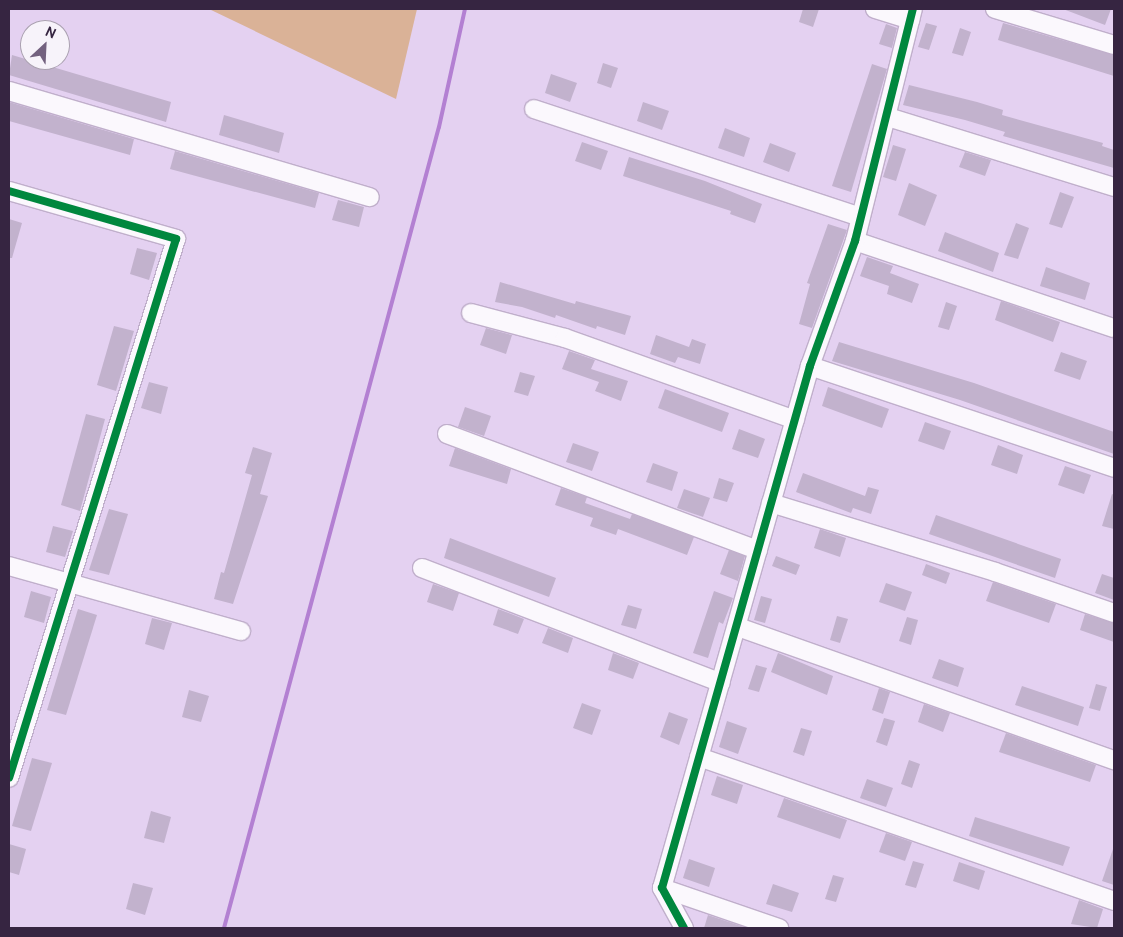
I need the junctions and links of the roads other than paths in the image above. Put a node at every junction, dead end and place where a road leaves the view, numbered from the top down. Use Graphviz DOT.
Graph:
graph roads {
  1 [pos="875,9"];
  2 [pos="995,9"];
  3 [pos="912,14"];
  4 [pos="1114,45"];
  5 [pos="9,91"];
  6 [pos="534,108"];
  7 [pos="888,117"];
  8 [pos="1114,187"];
  9 [pos="9,192"];
  10 [pos="370,197"];
  11 [pos="860,217"];
  12 [pos="855,241"];
  13 [pos="471,313"];
  14 [pos="1114,328"];
  15 [pos="810,366"];
  16 [pos="795,420"];
  17 [pos="447,434"];
  18 [pos="1114,468"];
  19 [pos="771,503"];
  20 [pos="758,550"];
  21 [pos="9,566"];
  22 [pos="422,568"];
  23 [pos="71,585"];
  24 [pos="1114,614"];
  25 [pos="738,627"];
  26 [pos="241,631"];
  27 [pos="721,683"];
  28 [pos="699,757"];
  29 [pos="1114,760"];
  30 [pos="9,778"];
  31 [pos="662,888"];
  32 [pos="1114,901"];
  33 [pos="684,928"];
  34 [pos="779,928"];
  1 -- 3 [label="street"];
  2 -- 4 [label="street"];
  3 -- 7 [label="street"];
  5 -- 10 [label="street"];
  6 -- 11 [label="street"];
  7 -- 8 [label="street"];
  7 -- 11 [label="street"];
  9 -- 23 [label="street"];
  11 -- 12 [label="street"];
  12 -- 14 [label="street"];
  12 -- 15 [label="street"];
  13 -- 16 [label="street"];
  15 -- 16 [label="street"];
  15 -- 18 [label="street"];
  16 -- 19 [label="street"];
  17 -- 20 [label="street"];
  19 -- 20 [label="street"];
  19 -- 24 [label="street"];
  20 -- 25 [label="street"];
  21 -- 23 [label="street"];
  22 -- 27 [label="street"];
  23 -- 26 [label="street"];
  23 -- 30 [label="street"];
  25 -- 27 [label="street"];
  25 -- 29 [label="street"];
  27 -- 28 [label="street"];
  28 -- 31 [label="street"];
  28 -- 32 [label="street"];
  31 -- 33 [label="street"];
  31 -- 34 [label="street"];
}
